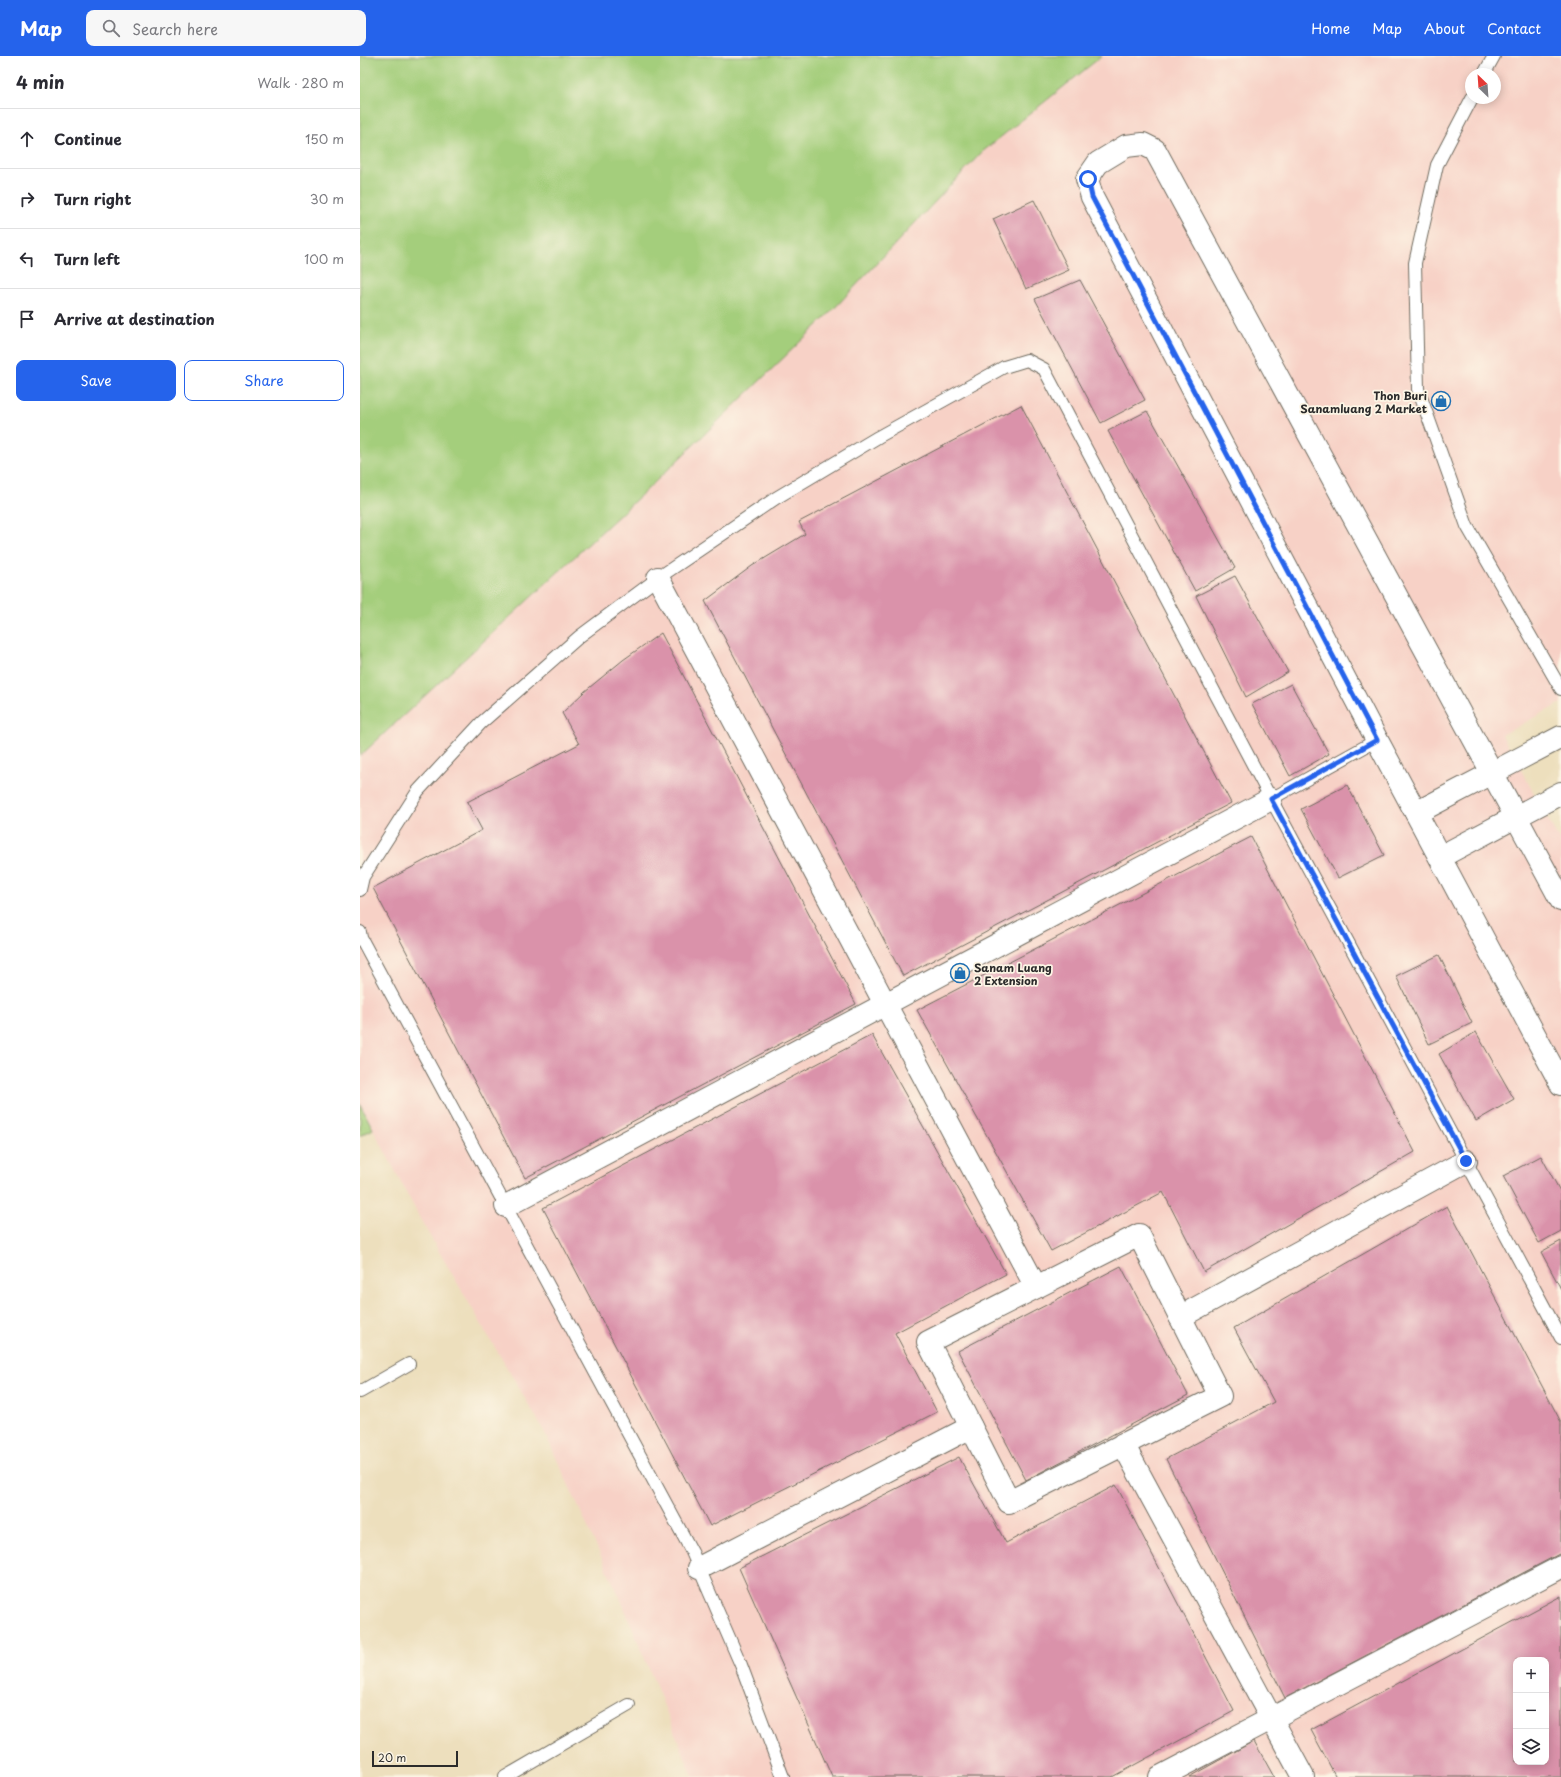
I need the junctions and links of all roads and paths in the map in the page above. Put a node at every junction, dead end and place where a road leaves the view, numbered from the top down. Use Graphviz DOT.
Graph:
graph roads {
  1 [pos="1494,56"];
  2 [pos="1487,68"];
  3 [pos="1469,104"];
  4 [pos="658,578"];
  5 [pos="1561,689"];
  6 [pos="1561,737"];
  7 [pos="1377,740"];
  8 [pos="1492,773"];
  9 [pos="1561,793"];
  10 [pos="1271,799"];
  11 [pos="1416,813"];
  12 [pos="1516,817"];
  13 [pos="1440,857"];
  14 [pos="360,890"];
  15 [pos="1561,900"];
  16 [pos="360,932"];
  17 [pos="885,1004"];
  18 [pos="1561,1084"];
  19 [pos="1466,1161"];
  20 [pos="506,1206"];
  21 [pos="1036,1287"];
  22 [pos="1180,1316"];
  23 [pos="1561,1338"];
  24 [pos="409,1364"];
  25 [pos="360,1392"];
  26 [pos="971,1427"];
  27 [pos="1123,1444"];
  28 [pos="1561,1567"];
  29 [pos="699,1568"];
  30 [pos="629,1705"];
  31 [pos="1271,1719"];
  32 [pos="505,1777"];
  33 [pos="783,1777"];
  34 [pos="1160,1777"];
  35 [pos="1303,1777"];
  1 -- 2 [label="lane"];
  3 -- 5 [label="lane"];
  4 -- 10 [label="lane"];
  4 -- 14 [label="lane"];
  4 -- 17 [label="street"];
  6 -- 8 [label="street"];
  7 -- 8 [label="street"];
  7 -- 10 [label="lane"];
  7 -- 11 [label="street"];
  8 -- 11 [label="street"];
  8 -- 12 [label="street"];
  9 -- 12 [label="street"];
  10 -- 17 [label="street"];
  10 -- 19 [label="lane"];
  11 -- 13 [label="street"];
  12 -- 13 [label="street"];
  12 -- 15 [label="street"];
  13 -- 18 [label="street"];
  16 -- 20 [label="lane"];
  17 -- 20 [label="street"];
  17 -- 21 [label="street"];
  19 -- 22 [label="street"];
  19 -- 23 [label="lane"];
  20 -- 29 [label="lane"];
  21 -- 22 [label="street"];
  21 -- 26 [label="street"];
  22 -- 27 [label="street"];
  24 -- 25 [label="lane"];
  26 -- 27 [label="street"];
  26 -- 29 [label="street"];
  27 -- 31 [label="street"];
  28 -- 31 [label="street"];
  29 -- 33 [label="lane"];
  30 -- 32 [label="lane"];
  31 -- 34 [label="street"];
  31 -- 35 [label="street"];
}
